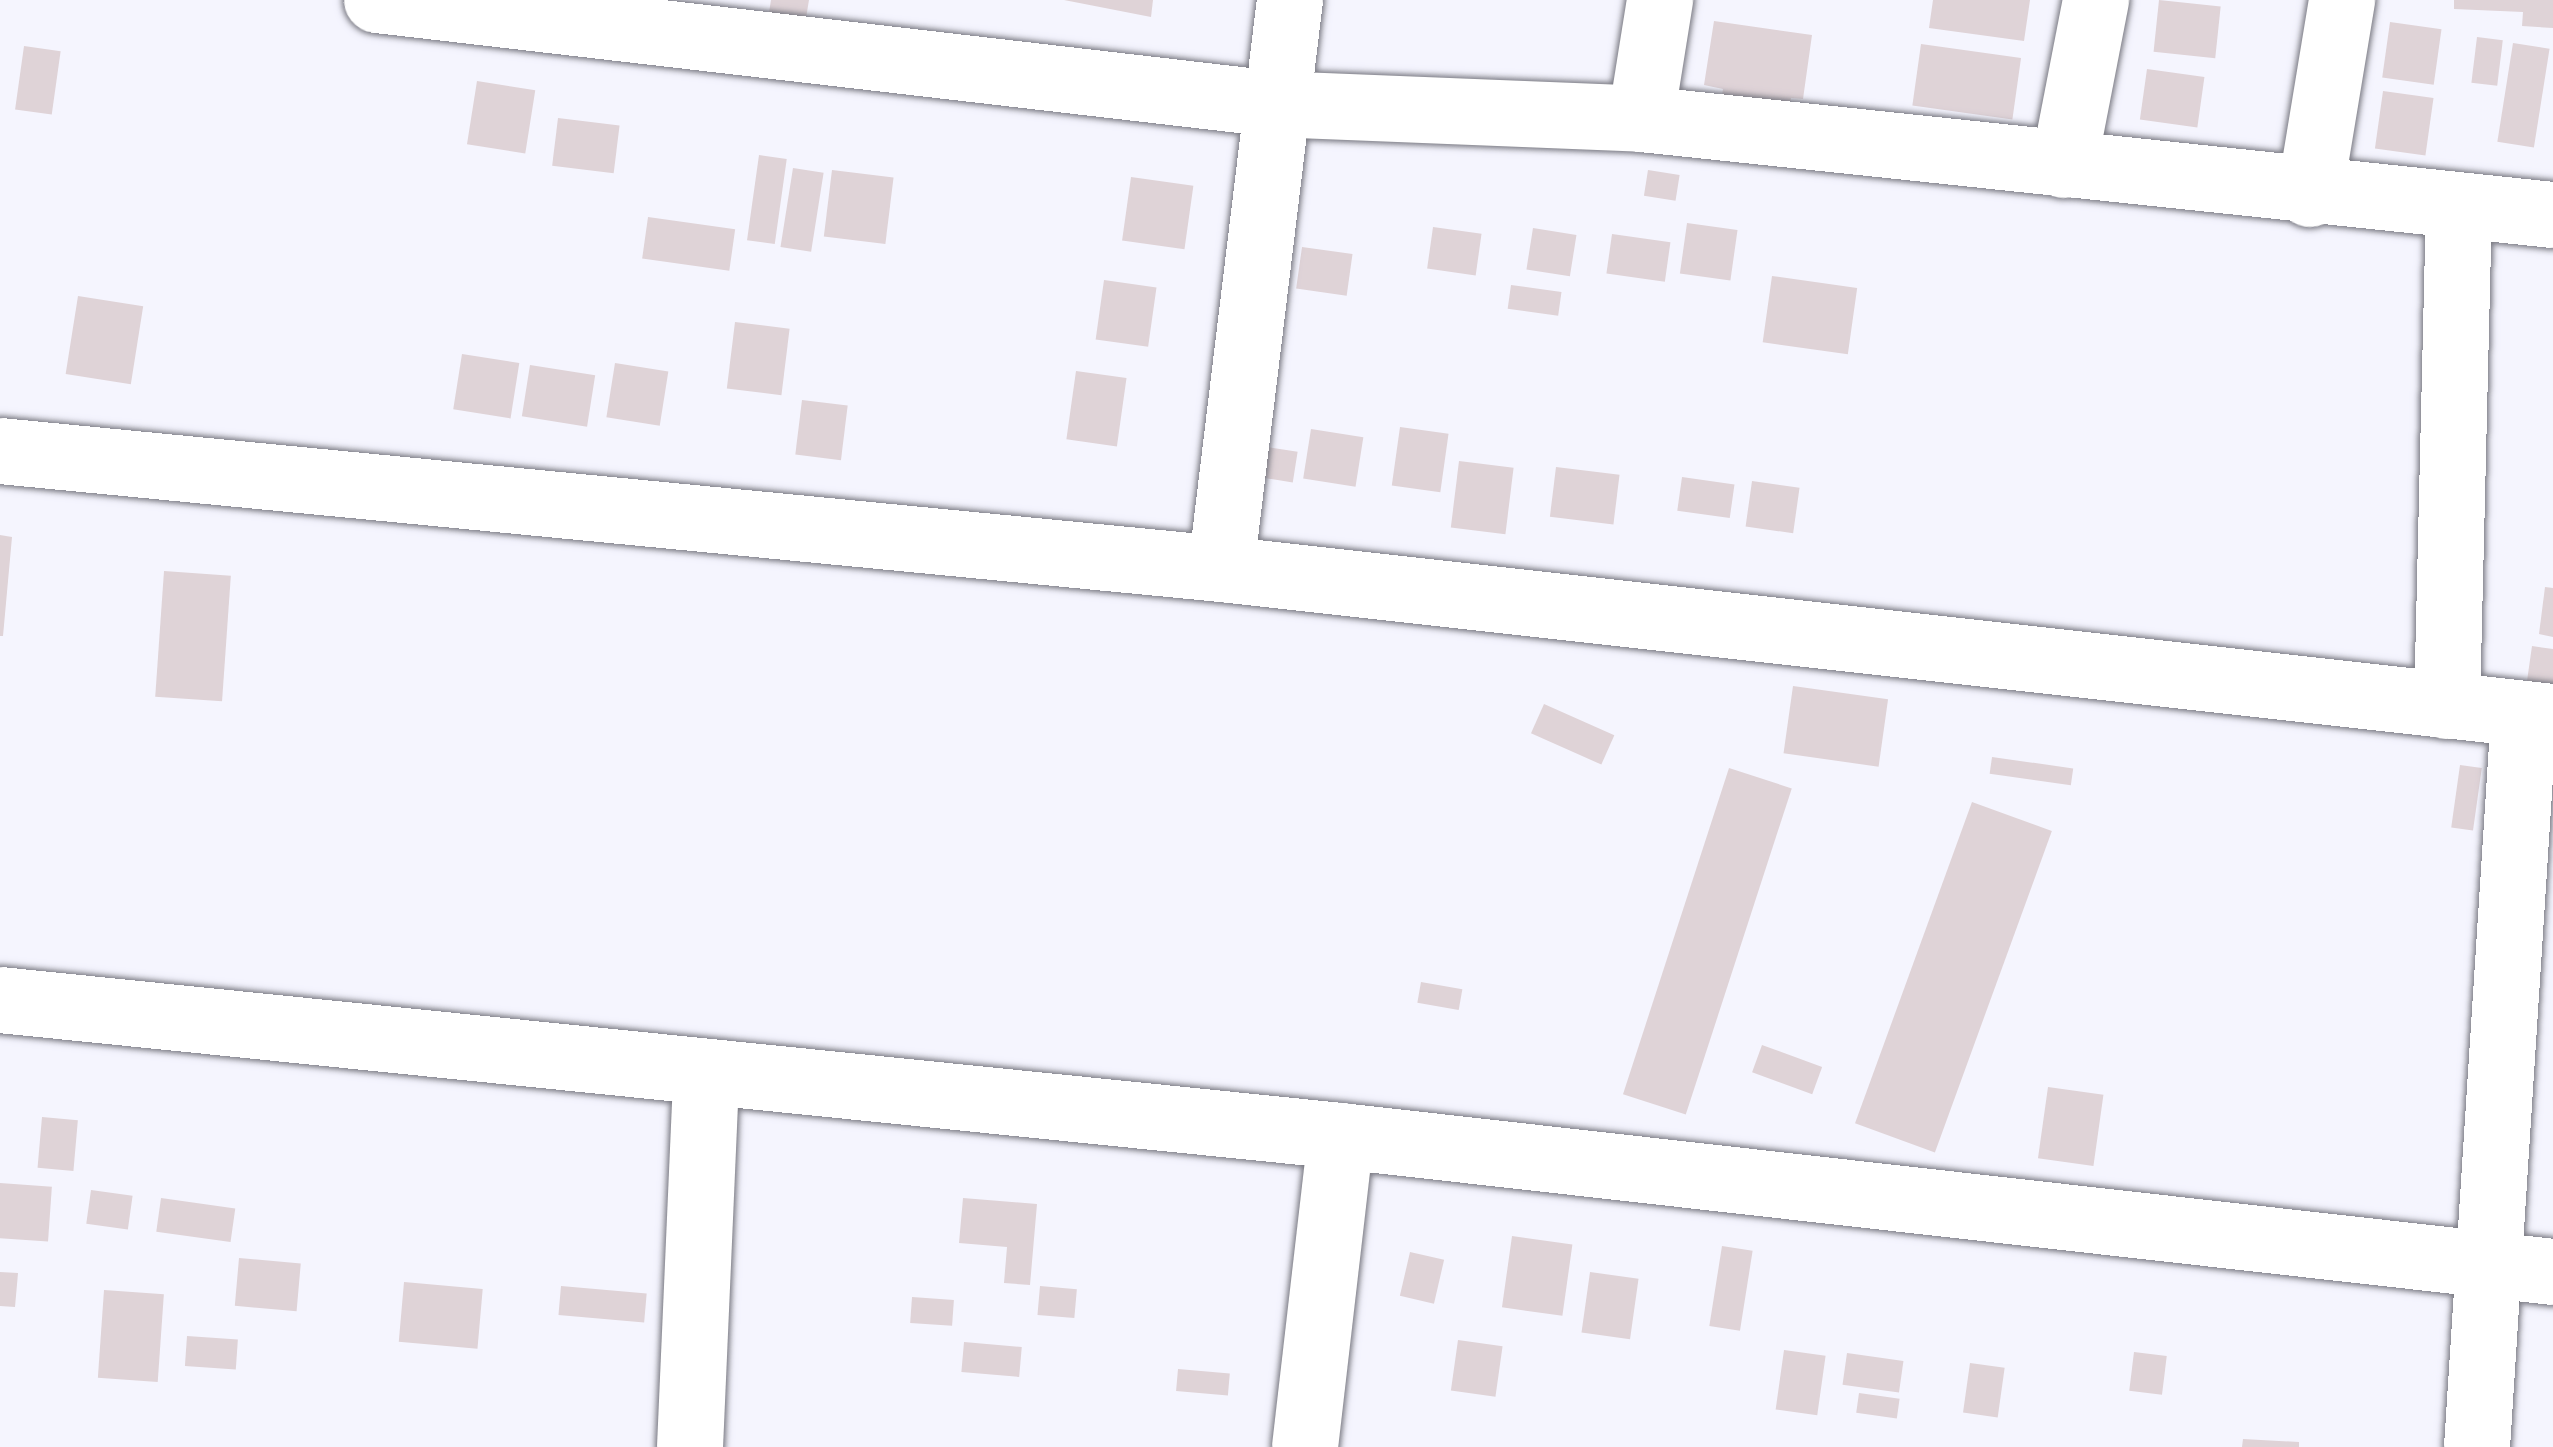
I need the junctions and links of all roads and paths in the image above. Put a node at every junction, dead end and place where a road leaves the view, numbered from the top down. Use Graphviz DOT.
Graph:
graph roads {
  1 [pos="377,0"];
  2 [pos="1290,0"];
  3 [pos="1660,0"];
  4 [pos="2096,0"];
  5 [pos="2342,0"];
  6 [pos="635,15"];
  7 [pos="1275,104"];
  8 [pos="1641,119"];
  9 [pos="2064,165"];
  10 [pos="2310,194"];
  11 [pos="2459,206"];
  12 [pos="2553,214"];
  13 [pos="0,451"];
  14 [pos="1221,569"];
  15 [pos="2447,706"];
  16 [pos="2538,716"];
  17 [pos="0,1000"];
  18 [pos="706,1076"];
  19 [pos="1341,1136"];
  20 [pos="2488,1265"];
  21 [pos="2553,1272"];
  22 [pos="690,1447"];
  23 [pos="1305,1447"];
  24 [pos="2477,1447"];
  1 -- 6 [label="street"];
  2 -- 7 [label="street"];
  3 -- 8 [label="street"];
  4 -- 9 [label="street"];
  5 -- 10 [label="street"];
  6 -- 7 [label="street"];
  7 -- 8 [label="street"];
  7 -- 14 [label="street"];
  8 -- 9 [label="street"];
  9 -- 10 [label="street"];
  10 -- 11 [label="street"];
  11 -- 12 [label="street"];
  11 -- 15 [label="street"];
  13 -- 14 [label="street"];
  14 -- 15 [label="street"];
  15 -- 16 [label="street"];
  16 -- 20 [label="street"];
  17 -- 18 [label="street"];
  18 -- 19 [label="street"];
  18 -- 22 [label="street"];
  19 -- 20 [label="street"];
  19 -- 23 [label="street"];
  20 -- 21 [label="street"];
  20 -- 24 [label="street"];
}
